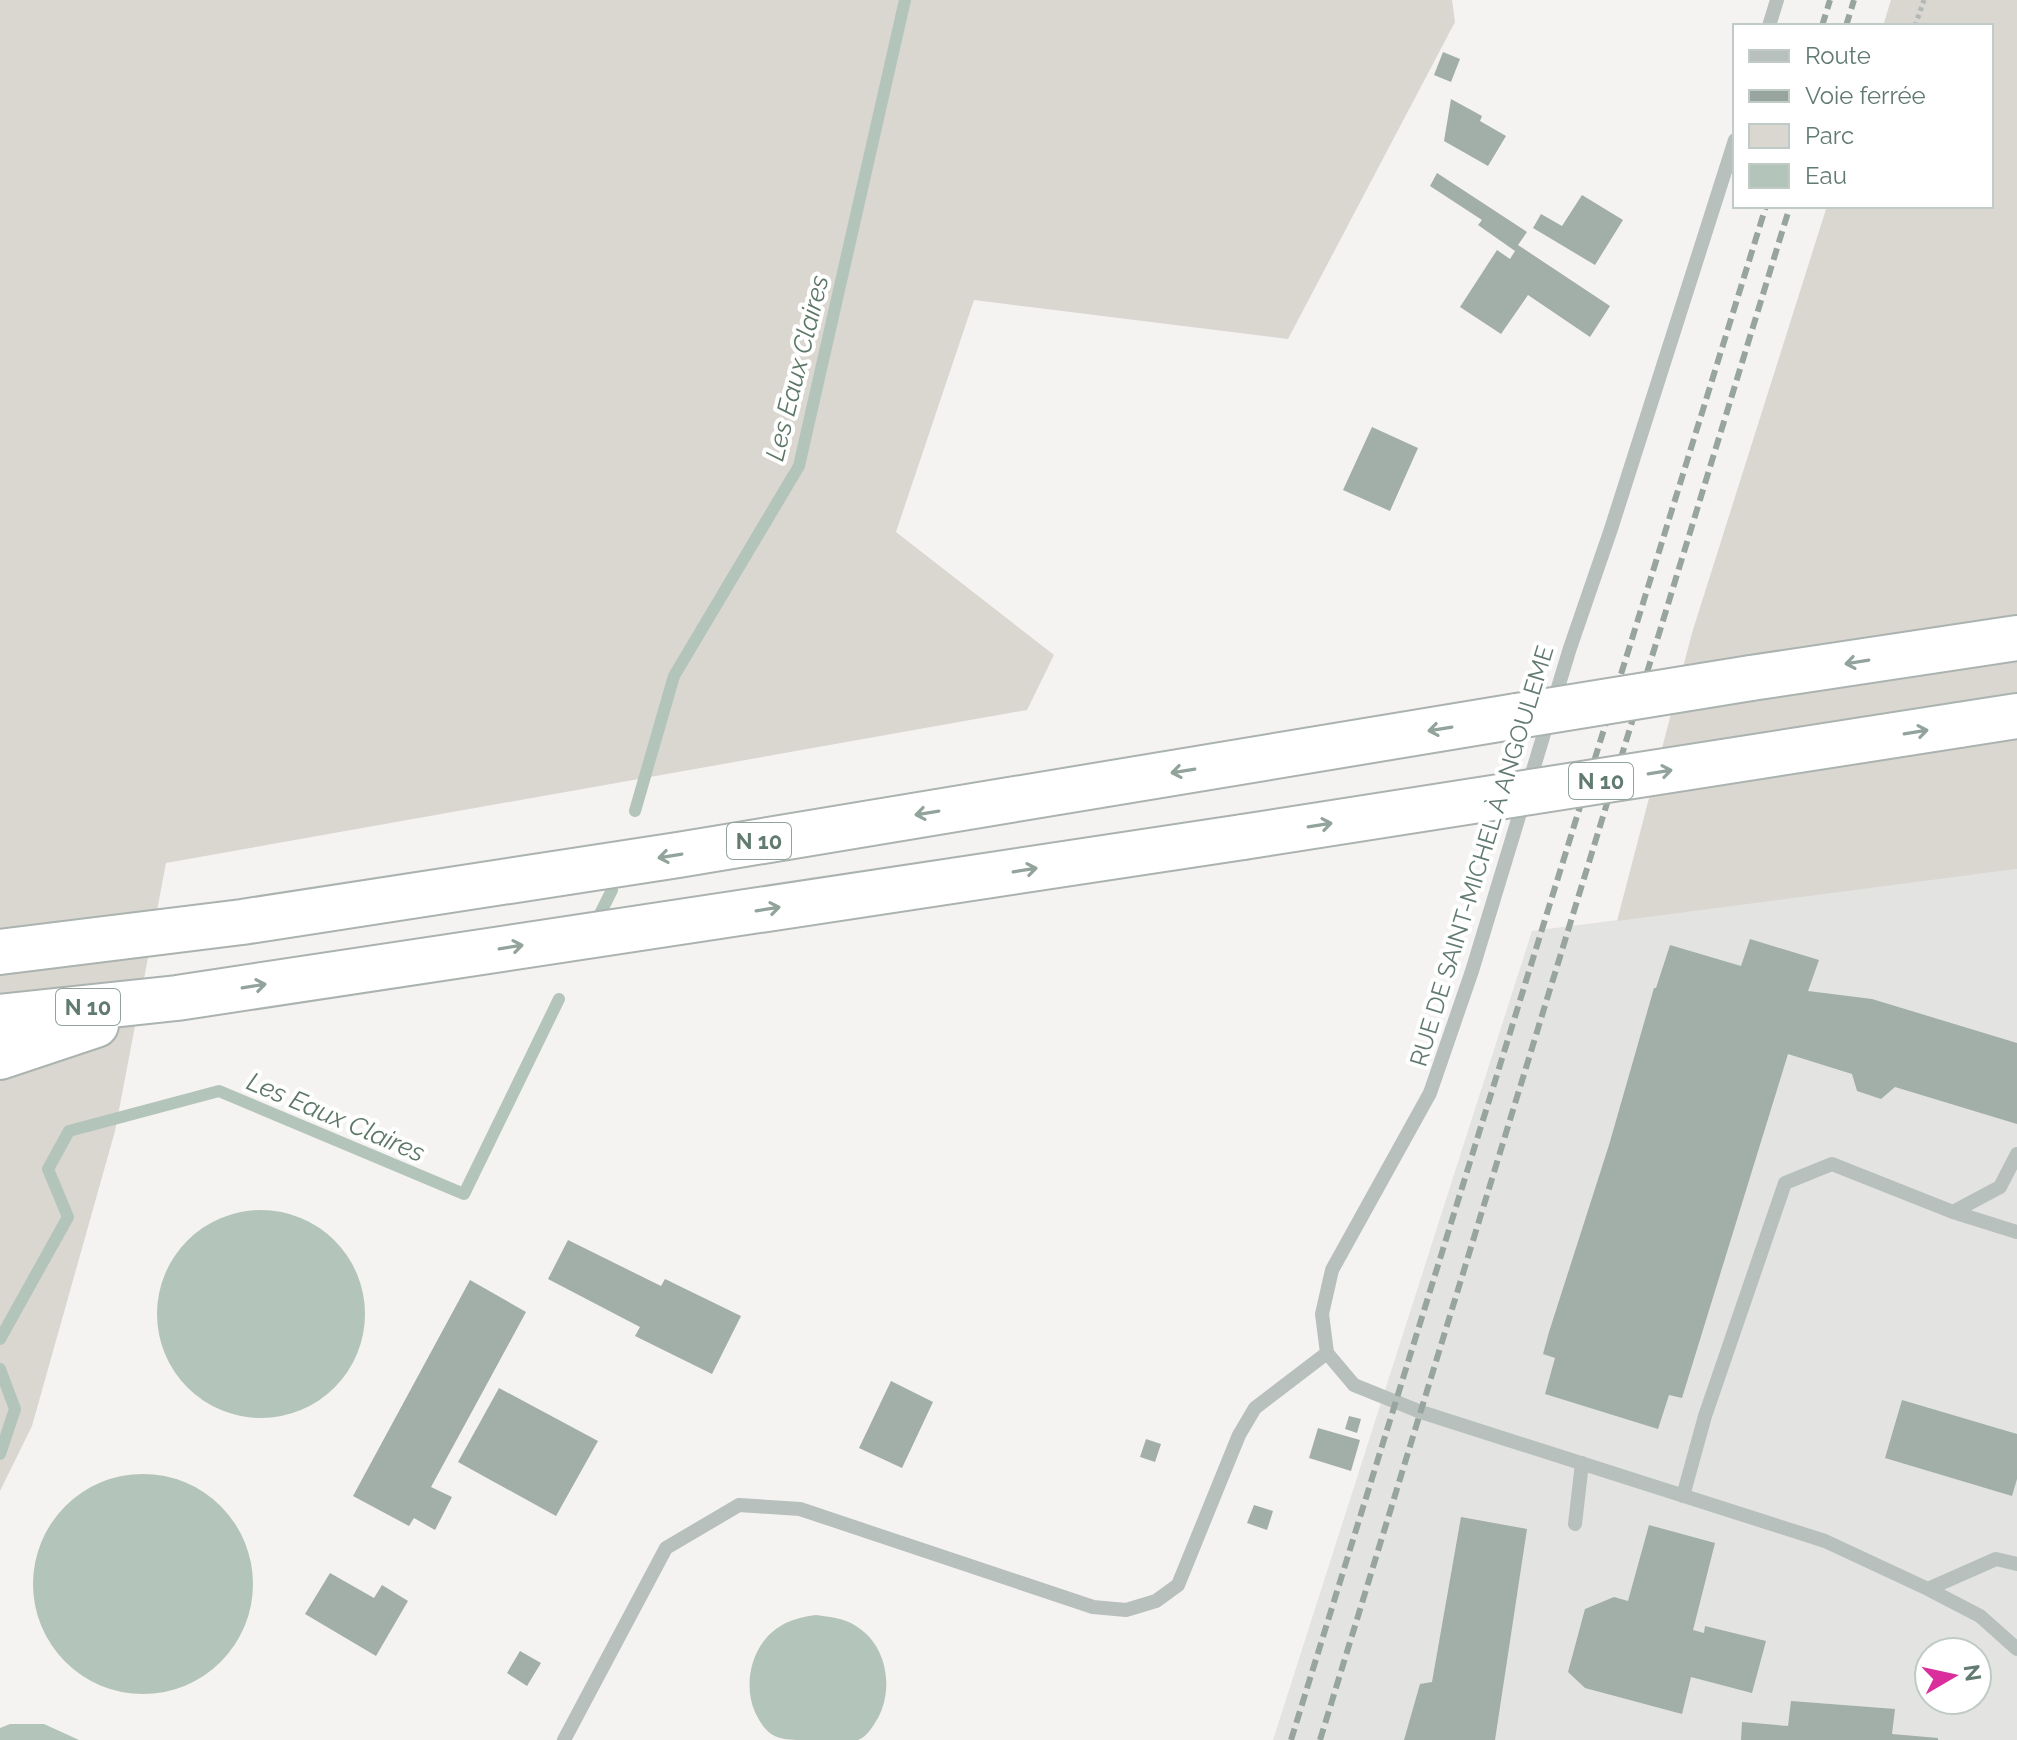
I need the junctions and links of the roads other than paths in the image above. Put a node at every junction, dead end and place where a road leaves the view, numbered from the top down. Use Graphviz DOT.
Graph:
graph roads {
  1 [pos="1777,0"];
  2 [pos="1770,24"];
  3 [pos="1733,146"];
  4 [pos="2017,638"];
  5 [pos="2017,716"];
  6 [pos="0,952"];
  7 [pos="177,998"];
  8 [pos="0,1017"];
  9 [pos="0,1057"];
  10 [pos="2017,1154"];
  11 [pos="1953,1212"];
  12 [pos="2017,1232"];
  13 [pos="1327,1353"];
  14 [pos="1582,1463"];
  15 [pos="1683,1496"];
  16 [pos="1575,1524"];
  17 [pos="2017,1564"];
  18 [pos="1928,1589"];
  19 [pos="2017,1649"];
  20 [pos="564,1740"];
  1 -- 2 [label="street"];
  3 -- 13 [label="street, RUE DE SAINT-MICHEL À ANGOULEME"];
  4 -- 6 [label="highway, N 10, one-way, bridge"];
  7 -- 5 [label="highway, N 10, one-way, bridge"];
  7 -- 8 [label="highway, N 10"];
  7 -- 9 [label="highway"];
  10 -- 11 [label="street"];
  11 -- 12 [label="street"];
  11 -- 15 [label="street"];
  13 -- 14 [label="street"];
  13 -- 20 [label="street"];
  14 -- 15 [label="street"];
  14 -- 16 [label="street"];
  15 -- 18 [label="street"];
  17 -- 18 [label="street"];
  18 -- 19 [label="street"];
}
